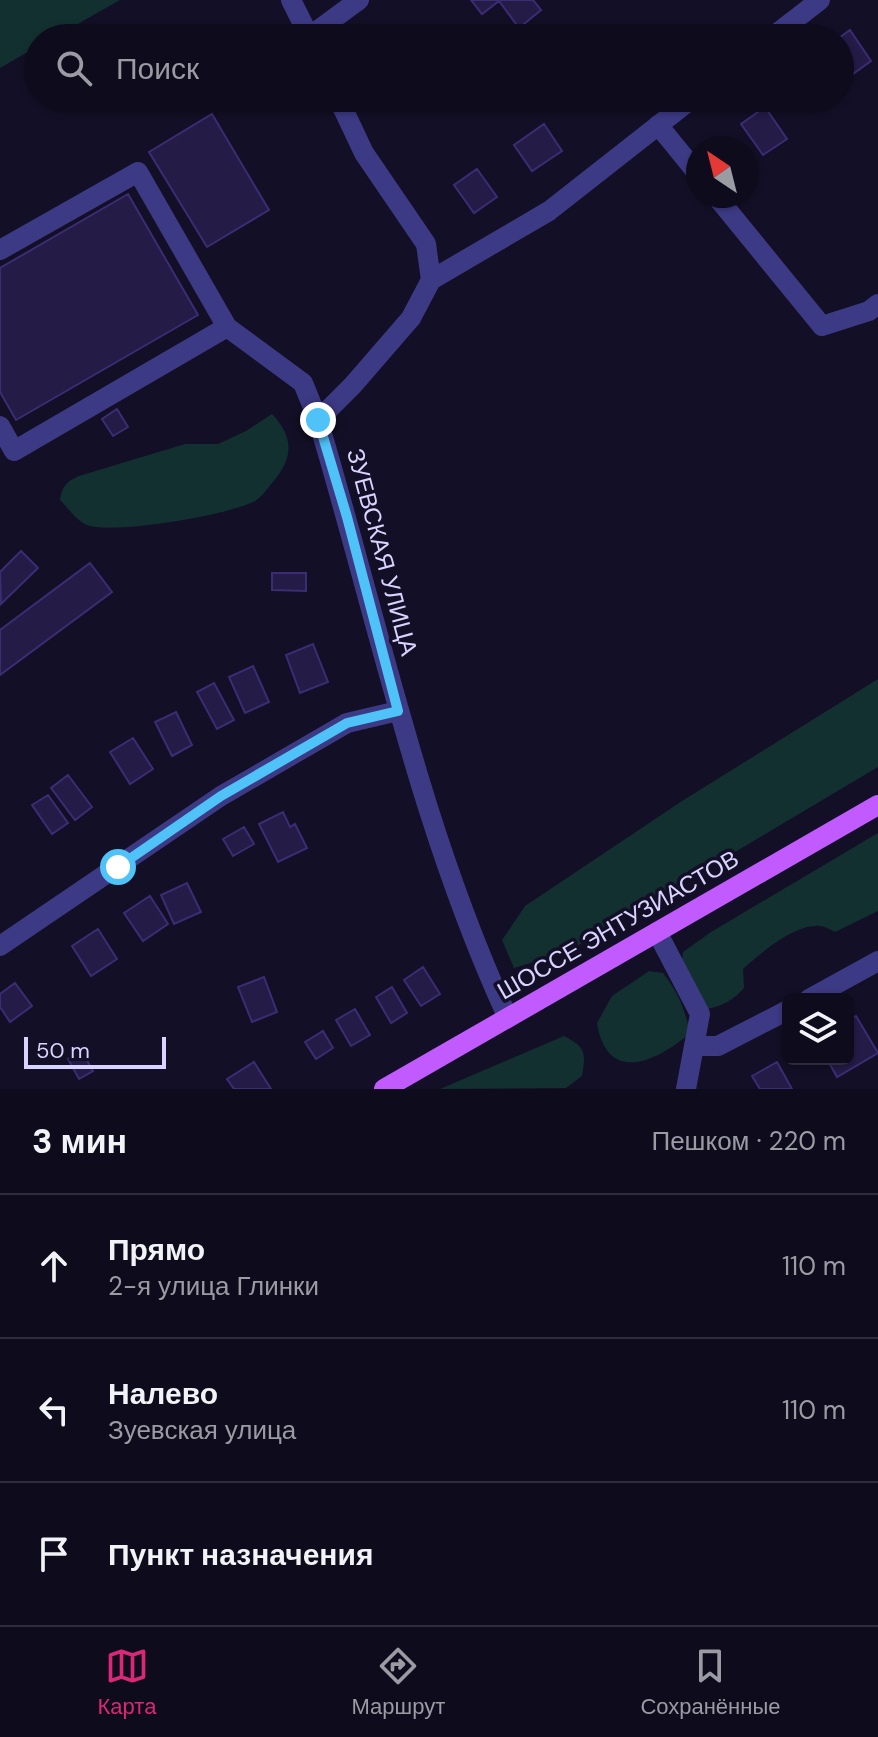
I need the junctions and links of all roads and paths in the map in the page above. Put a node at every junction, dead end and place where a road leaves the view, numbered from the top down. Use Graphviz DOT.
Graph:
graph roads {
  1 [pos="291,0"];
  2 [pos="359,0"];
  3 [pos="820,0"];
  4 [pos="303,24"];
  5 [pos="327,24"];
  6 [pos="789,24"];
  7 [pos="345,112"];
  8 [pos="675,112"];
  9 [pos="658,125"];
  10 [pos="686,159"];
  11 [pos="726,208"];
  12 [pos="0,250"];
  13 [pos="431,280"];
  14 [pos="878,304"];
  15 [pos="227,327"];
  16 [pos="318,420"];
  17 [pos="0,426"];
  18 [pos="398,711"];
  19 [pos="878,805"];
  20 [pos="657,932"];
  21 [pos="0,946"];
  22 [pos="878,961"];
  23 [pos="820,993"];
  24 [pos="782,1013"];
  25 [pos="508,1018"];
  26 [pos="696,1046"];
  27 [pos="384,1089"];
  28 [pos="686,1089"];
  1 -- 4 [label="street"];
  2 -- 5 [label="street"];
  3 -- 6 [label="street"];
  7 -- 13 [label="street"];
  8 -- 9 [label="street"];
  9 -- 10 [label="street"];
  9 -- 13 [label="street"];
  11 -- 14 [label="street"];
  12 -- 15 [label="street"];
  13 -- 16 [label="street"];
  15 -- 16 [label="street, ЗУЕВСКАЯ УЛИЦА"];
  15 -- 17 [label="street"];
  16 -- 18 [label="street, ЗУЕВСКАЯ УЛИЦА"];
  18 -- 21 [label="street"];
  18 -- 25 [label="street, ЗУЕВСКАЯ УЛИЦА"];
  19 -- 20 [label="main road, ШОССЕ ЭНТУЗИАСТОВ"];
  20 -- 25 [label="main road, ШОССЕ ЭНТУЗИАСТОВ"];
  20 -- 26 [label="street"];
  22 -- 23 [label="street"];
  24 -- 26 [label="street"];
  25 -- 27 [label="main road, ШОССЕ ЭНТУЗИАСТОВ"];
  26 -- 28 [label="street"];
}
